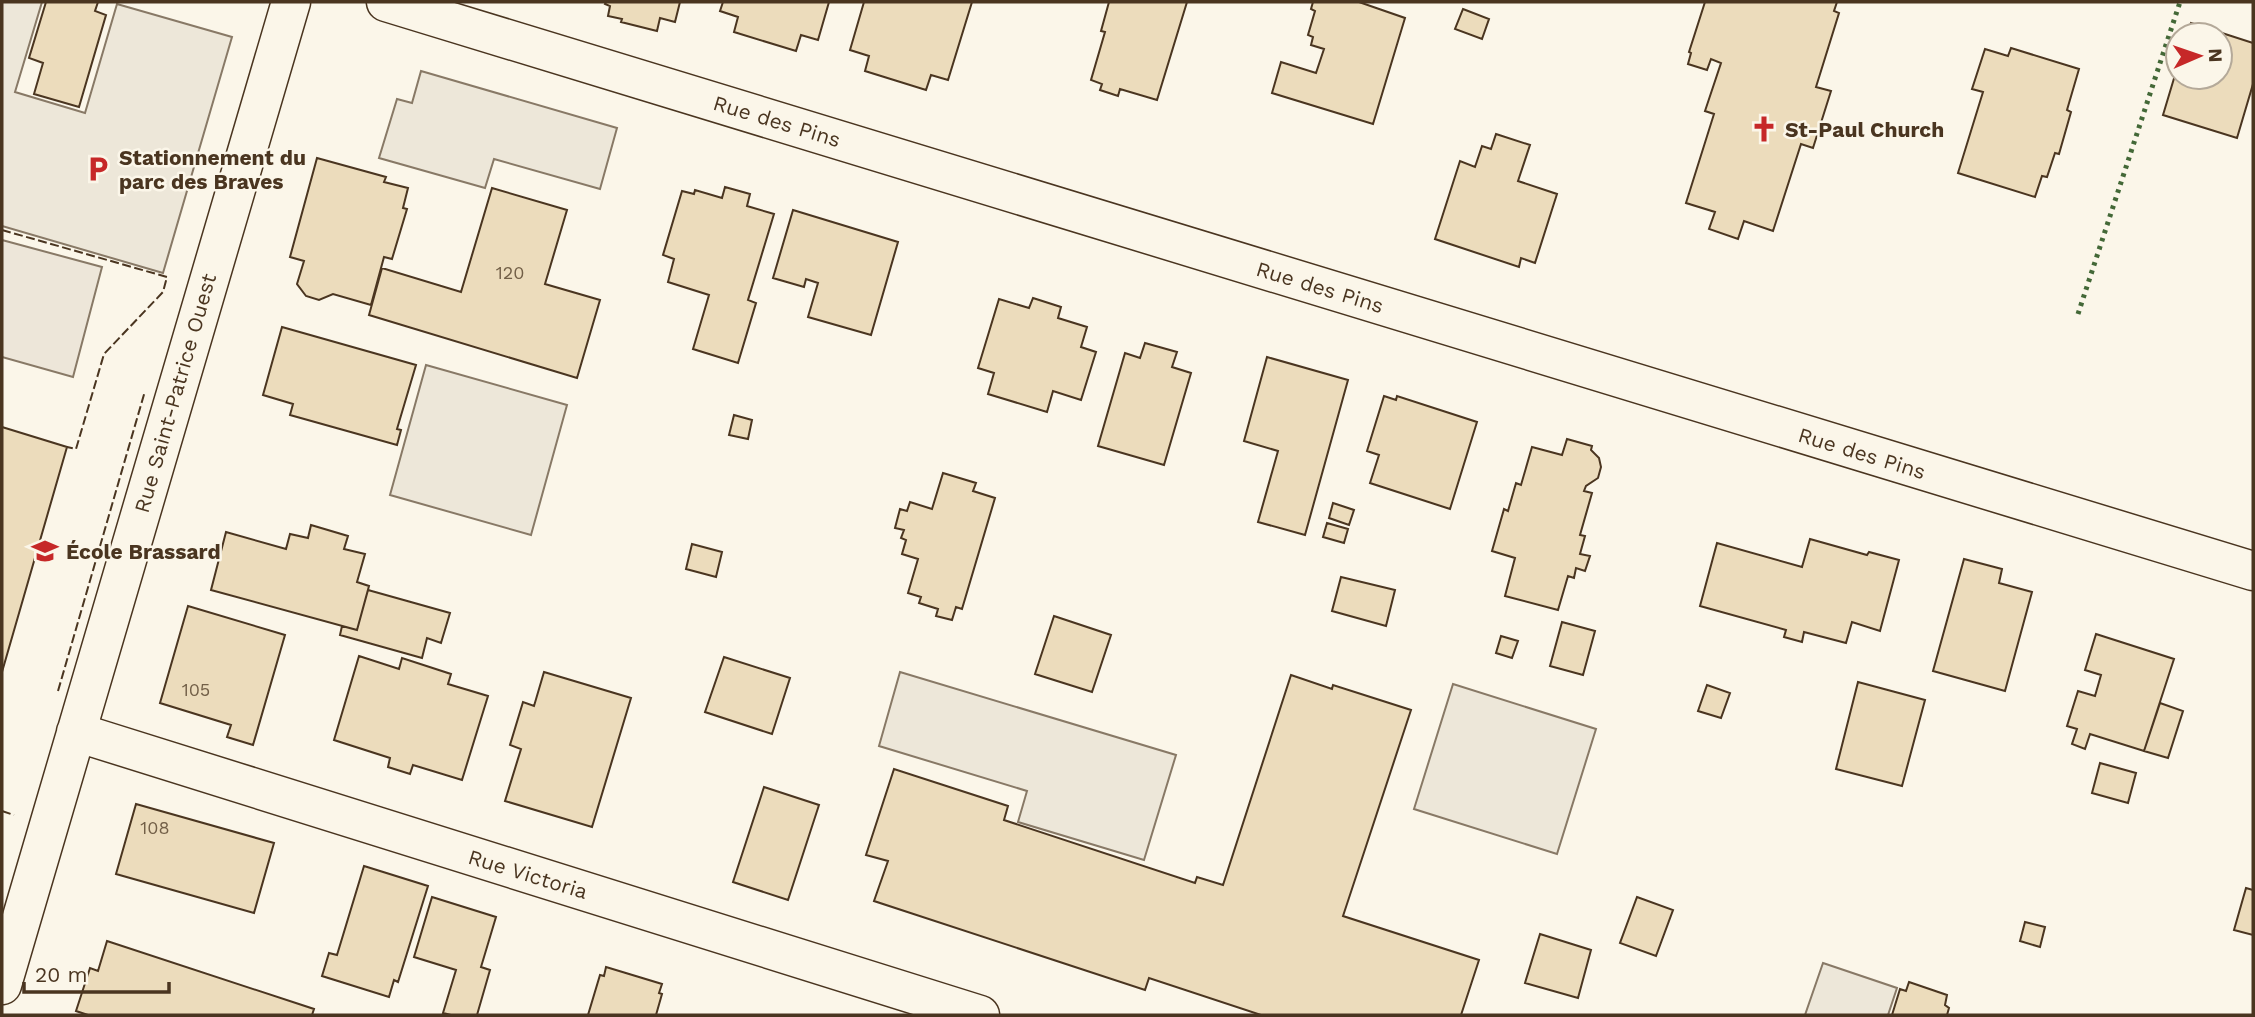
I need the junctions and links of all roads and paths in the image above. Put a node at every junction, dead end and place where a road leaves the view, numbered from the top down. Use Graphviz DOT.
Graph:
graph roads {
  1 [pos="290,2"];
  2 [pos="386,2"];
  3 [pos="2253,571"];
  4 [pos="76,733"];
  5 [pos="2,985"];
  6 [pos="980,1015"];
  1 -- 4 [label="street, Rue Saint-Patrice Ouest"];
  2 -- 3 [label="street, Rue des Pins"];
  4 -- 5 [label="street, Rue Saint-Patrice Ouest"];
  4 -- 6 [label="street, Rue Victoria"];
}
